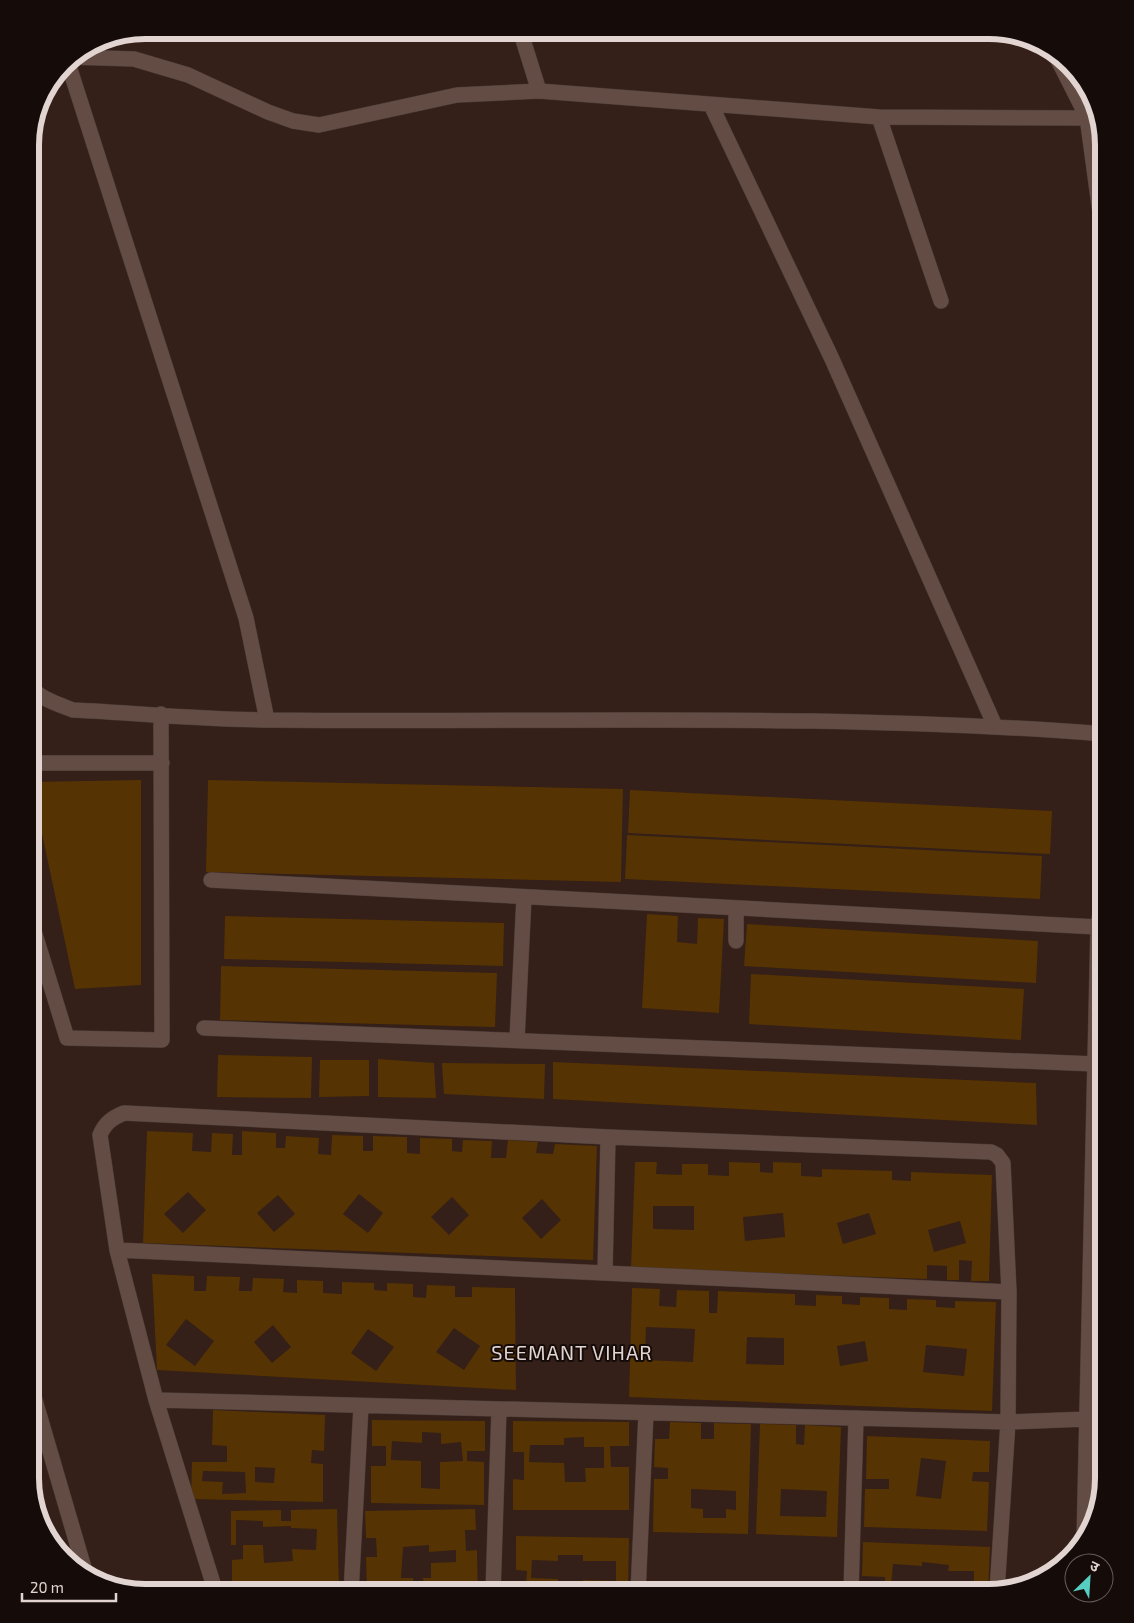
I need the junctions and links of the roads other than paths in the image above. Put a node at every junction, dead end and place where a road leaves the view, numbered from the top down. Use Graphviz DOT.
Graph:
graph roads {
  1 [pos="523,39"];
  2 [pos="86,57"];
  3 [pos="70,70"];
  4 [pos="1066,72"];
  5 [pos="539,91"];
  6 [pos="711,105"];
  7 [pos="879,117"];
  8 [pos="1092,118"];
  9 [pos="1095,149"];
  10 [pos="941,301"];
  11 [pos="39,695"];
  12 [pos="161,714"];
  13 [pos="267,720"];
  14 [pos="995,726"];
  15 [pos="1095,733"];
  16 [pos="162,763"];
  17 [pos="39,764"];
  18 [pos="210,880"];
  19 [pos="524,897"];
  20 [pos="736,908"];
  21 [pos="1095,927"];
  22 [pos="736,941"];
  23 [pos="39,947"];
  24 [pos="204,1028"];
  25 [pos="517,1040"];
  26 [pos="1095,1064"];
  27 [pos="608,1137"];
  28 [pos="116,1250"];
  29 [pos="605,1273"];
  30 [pos="1008,1292"];
  31 [pos="156,1400"];
  32 [pos="361,1406"];
  33 [pos="499,1409"];
  34 [pos="646,1413"];
  35 [pos="39,1414"];
  36 [pos="856,1418"];
  37 [pos="1086,1419"];
  38 [pos="1008,1422"];
  39 [pos="1086,1521"];
  40 [pos="83,1564"];
  41 [pos="997,1583"];
  42 [pos="213,1584"];
  43 [pos="351,1584"];
  44 [pos="493,1584"];
  45 [pos="638,1584"];
  46 [pos="851,1584"];
  1 -- 5 [label="street"];
  2 -- 5 [label="street"];
  3 -- 13 [label="street"];
  4 -- 8 [label="street"];
  5 -- 6 [label="street"];
  6 -- 7 [label="street"];
  6 -- 14 [label="street"];
  7 -- 8 [label="street"];
  7 -- 10 [label="street"];
  8 -- 9 [label="street"];
  11 -- 12 [label="street"];
  12 -- 13 [label="street"];
  12 -- 16 [label="street"];
  13 -- 14 [label="street"];
  14 -- 15 [label="street"];
  16 -- 17 [label="street"];
  16 -- 23 [label="street"];
  18 -- 19 [label="street"];
  19 -- 20 [label="street"];
  19 -- 25 [label="street"];
  20 -- 21 [label="street"];
  20 -- 22 [label="street"];
  24 -- 25 [label="street"];
  25 -- 26 [label="street"];
  26 -- 37 [label="street"];
  27 -- 28 [label="street"];
  27 -- 29 [label="street"];
  27 -- 30 [label="street"];
  28 -- 29 [label="street"];
  28 -- 31 [label="street"];
  29 -- 30 [label="street"];
  30 -- 38 [label="street"];
  31 -- 32 [label="street"];
  31 -- 42 [label="street"];
  32 -- 33 [label="street"];
  32 -- 43 [label="street"];
  33 -- 34 [label="street"];
  33 -- 44 [label="street"];
  34 -- 36 [label="street"];
  34 -- 45 [label="street"];
  35 -- 40 [label="street"];
  36 -- 38 [label="street"];
  36 -- 46 [label="street"];
  37 -- 38 [label="street"];
  37 -- 39 [label="street"];
  38 -- 41 [label="street"];
}
